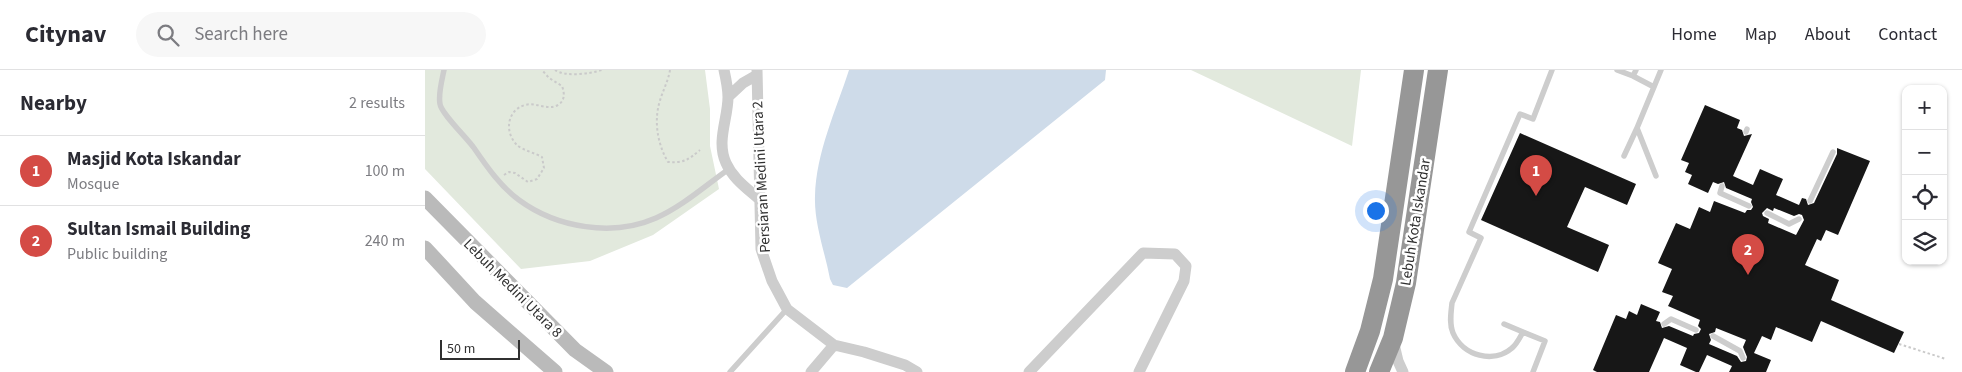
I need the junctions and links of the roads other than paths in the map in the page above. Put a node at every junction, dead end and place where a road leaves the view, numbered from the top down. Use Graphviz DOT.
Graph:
graph roads {
  1 [pos="444,70"];
  2 [pos="724,70"];
  3 [pos="1414,70"];
  4 [pos="1438,70"];
  5 [pos="1552,70"];
  6 [pos="1617,70"];
  7 [pos="1636,70"];
  8 [pos="1661,70"];
  9 [pos="757,73"];
  10 [pos="1633,76"];
  11 [pos="1654,86"];
  12 [pos="728,98"];
  13 [pos="1637,128"];
  14 [pos="1833,152"];
  15 [pos="1624,156"];
  16 [pos="729,169"];
  17 [pos="1655,176"];
  18 [pos="1721,186"];
  19 [pos="425,198"];
  20 [pos="760,200"];
  21 [pos="1810,201"];
  22 [pos="1749,206"];
  23 [pos="1767,213"];
  24 [pos="1799,219"];
  25 [pos="425,248"];
  26 [pos="787,309"];
  27 [pos="1504,324"];
  28 [pos="1664,324"];
  29 [pos="1696,330"];
  30 [pos="1523,332"];
  31 [pos="1713,336"];
  32 [pos="1393,338"];
  33 [pos="834,345"];
  34 [pos="1743,358"];
  35 [pos="555,372"];
  36 [pos="606,372"];
  37 [pos="730,372"];
  38 [pos="811,372"];
  39 [pos="917,372"];
  40 [pos="1029,372"];
  41 [pos="1139,372"];
  42 [pos="1355,372"];
  43 [pos="1379,372"];
  44 [pos="1403,372"];
  45 [pos="1533,372"];
  1 -- 16 [label="lane"];
  2 -- 12 [label="street"];
  3 -- 42 [label="highway, Lebuh Kota Iskandar"];
  4 -- 32 [label="highway, Lebuh Kota Iskandar"];
  5 -- 30 [label="lane"];
  6 -- 10 [label="lane"];
  7 -- 10 [label="lane"];
  8 -- 11 [label="lane"];
  9 -- 12 [label="street"];
  9 -- 20 [label="street, Persiaran Medini Utara 2"];
  10 -- 11 [label="lane"];
  11 -- 13 [label="lane"];
  12 -- 16 [label="street"];
  13 -- 15 [label="lane"];
  13 -- 17 [label="lane"];
  14 -- 21 [label="lane"];
  16 -- 20 [label="street"];
  18 -- 22 [label="lane"];
  19 -- 36 [label="street, Lebuh Medini Utara 8"];
  20 -- 26 [label="street, Persiaran Medini Utara 2"];
  23 -- 24 [label="lane"];
  25 -- 35 [label="street, Lebuh Medini Utara 8"];
  26 -- 33 [label="street, Persiaran Medini Utara 2"];
  26 -- 37 [label="lane"];
  27 -- 30 [label="lane"];
  28 -- 29 [label="lane"];
  30 -- 45 [label="lane"];
  31 -- 34 [label="lane"];
  32 -- 43 [label="highway, Lebuh Kota Iskandar"];
  32 -- 44 [label="street"];
  33 -- 38 [label="street"];
  33 -- 39 [label="street, Persiaran Medini Utara 2"];
  40 -- 41 [label="street"];
}
